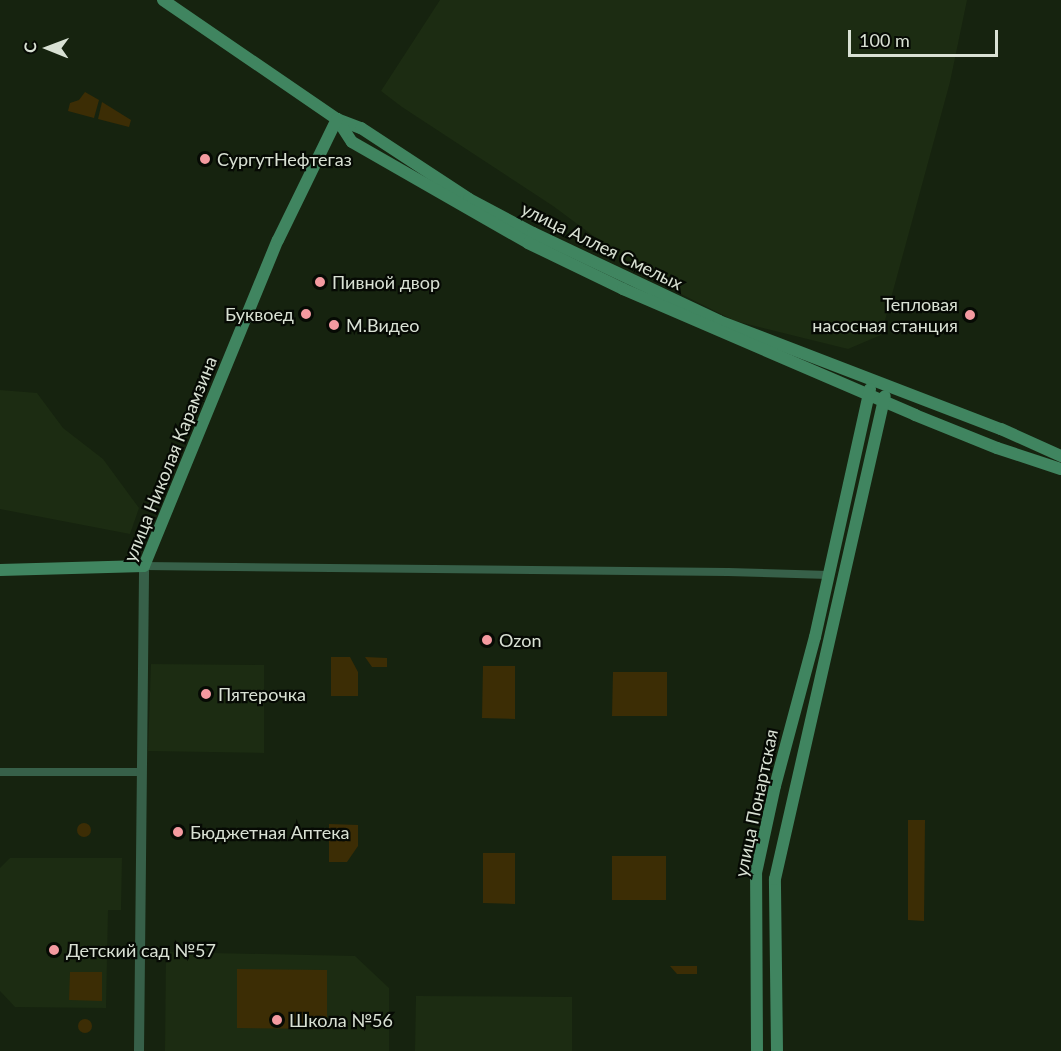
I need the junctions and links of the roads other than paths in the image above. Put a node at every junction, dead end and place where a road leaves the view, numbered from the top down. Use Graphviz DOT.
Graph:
graph roads {
  1 [pos="163,0"];
  2 [pos="337,119"];
  3 [pos="871,379"];
  4 [pos="887,386"];
  5 [pos="868,395"];
  6 [pos="884,402"];
  7 [pos="1061,456"];
  8 [pos="1061,470"];
  9 [pos="144,566"];
  10 [pos="0,570"];
  11 [pos="829,575"];
  12 [pos="815,638"];
  13 [pos="831,641"];
  14 [pos="0,772"];
  15 [pos="141,772"];
  16 [pos="139,1051"];
  17 [pos="757,1051"];
  18 [pos="777,1051"];
  1 -- 2 [label="main road, улица Аллея Смелых"];
  2 -- 3 [label="main road, улица Аллея Смелых"];
  2 -- 5 [label="main road"];
  2 -- 9 [label="main road, улица Николая Карамзина"];
  3 -- 4 [label="main road, улица Аллея Смелых"];
  3 -- 5 [label="main road, улица Понартская"];
  4 -- 6 [label="main road, улица Понартская"];
  4 -- 7 [label="main road, улица Аллея Смелых"];
  5 -- 6 [label="main road"];
  5 -- 11 [label="main road, улица Понартская"];
  6 -- 8 [label="main road"];
  6 -- 13 [label="main road, улица Понартская"];
  9 -- 10 [label="main road"];
  9 -- 11 [label="street"];
  9 -- 15 [label="street, улица Николая Карамзина"];
  11 -- 12 [label="main road, улица Понартская"];
  12 -- 13 [label="main road"];
  12 -- 17 [label="main road, улица Понартская"];
  13 -- 18 [label="main road, улица Понартская"];
  14 -- 15 [label="street"];
  15 -- 16 [label="street, улица Николая Карамзина"];
}
